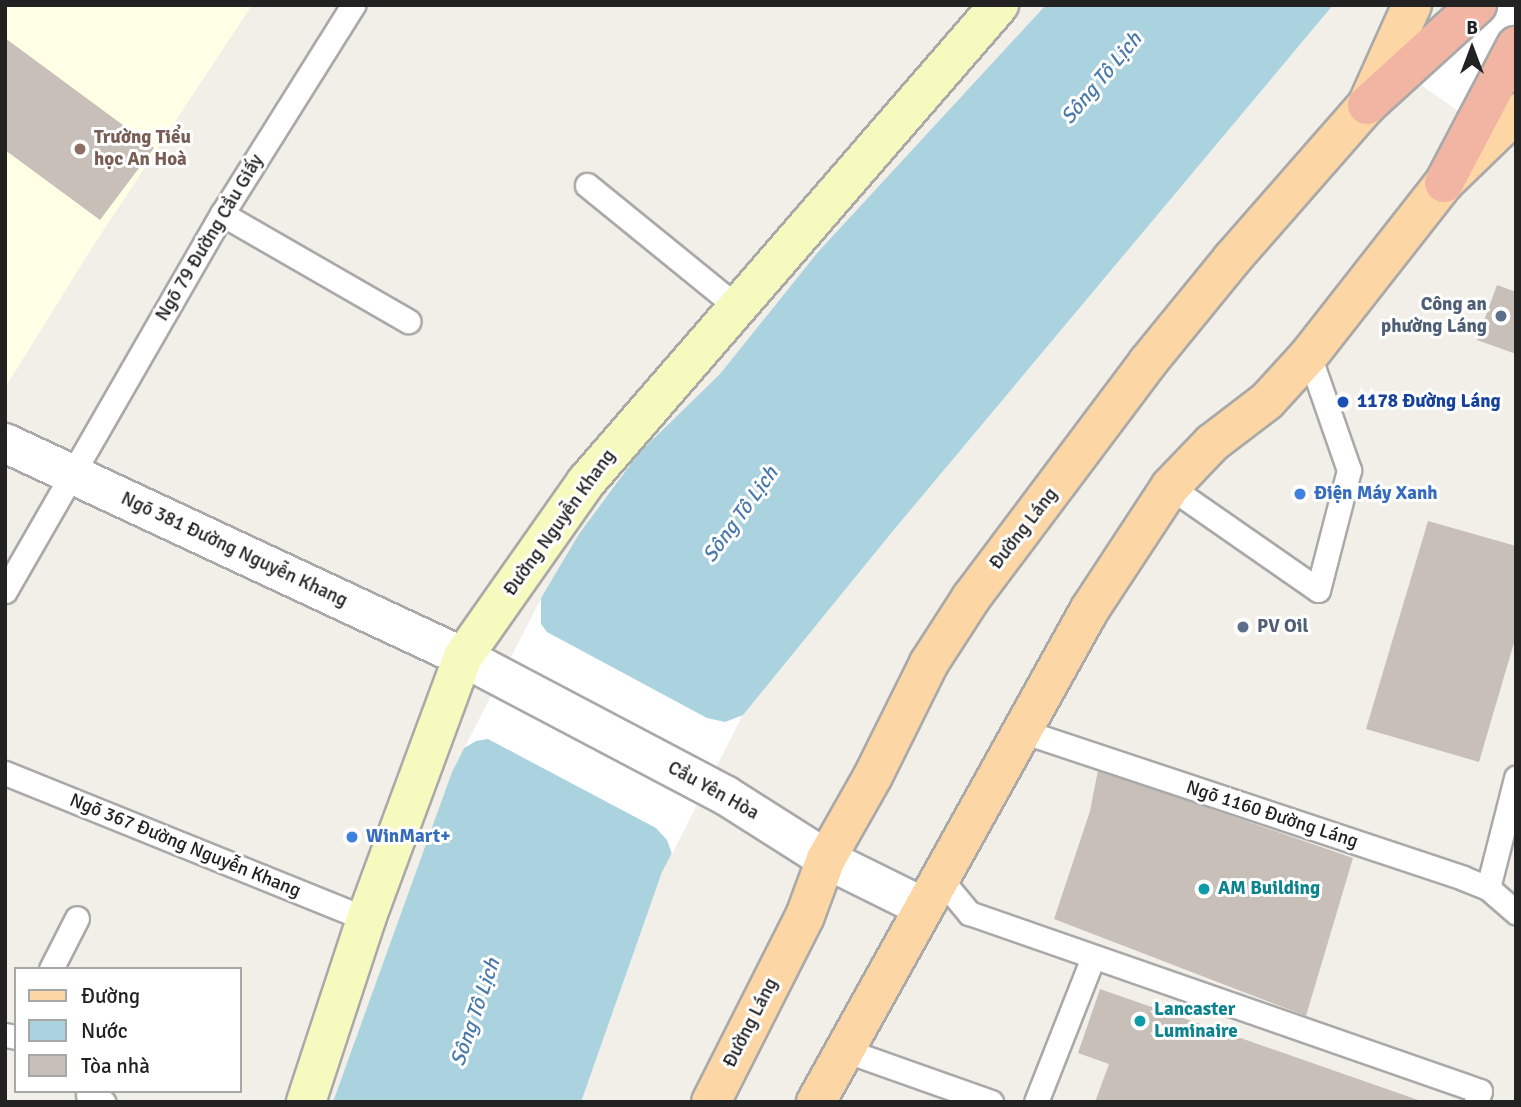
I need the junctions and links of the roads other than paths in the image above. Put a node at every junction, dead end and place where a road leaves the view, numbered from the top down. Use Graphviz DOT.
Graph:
graph roads {
  1 [pos="353,5"];
  2 [pos="999,5"];
  3 [pos="1412,5"];
  4 [pos="1476,5"];
  5 [pos="1516,46"];
  6 [pos="1367,105"];
  7 [pos="1516,113"];
  8 [pos="1444,184"];
  9 [pos="587,186"];
  10 [pos="222,214"];
  11 [pos="737,307"];
  12 [pos="408,321"];
  13 [pos="1309,355"];
  14 [pos="5,443"];
  15 [pos="73,474"];
  16 [pos="1170,487"];
  17 [pos="5,591"];
  18 [pos="463,657"];
  19 [pos="502,679"];
  20 [pos="1022,731"];
  21 [pos="5,773"];
  22 [pos="1516,778"];
  23 [pos="826,859"];
  24 [pos="1488,888"];
  25 [pos="931,892"];
  26 [pos="1516,912"];
  27 [pos="77,918"];
  28 [pos="366,919"];
  29 [pos="1093,957"];
  30 [pos="52,967"];
  31 [pos="844,1049"];
  32 [pos="306,1102"];
  33 [pos="711,1102"];
  34 [pos="816,1102"];
  35 [pos="991,1102"];
  36 [pos="1035,1102"];
  37 [pos="1476,1102"];
  1 -- 10 [label="lane, Ngõ 79 Đường Cầu Giấy"];
  2 -- 11 [label="main road, Đường Nguyễn Khang"];
  3 -- 6 [label="main road, Đường Láng"];
  4 -- 6 [label="highway"];
  5 -- 8 [label="highway"];
  6 -- 23 [label="main road, Đường Láng"];
  7 -- 8 [label="main road"];
  8 -- 13 [label="main road"];
  9 -- 11 [label="lane"];
  10 -- 12 [label="lane"];
  10 -- 15 [label="lane, Ngõ 79 Đường Cầu Giấy"];
  11 -- 18 [label="main road, Đường Nguyễn Khang"];
  13 -- 16 [label="main road"];
  13 -- 16 [label="lane"];
  14 -- 15 [label="street, Ngõ 381 Đường Nguyễn Khang"];
  15 -- 17 [label="lane, Ngõ 79 Đường Cầu Giấy"];
  15 -- 18 [label="street, Ngõ 381 Đường Nguyễn Khang"];
  16 -- 20 [label="main road"];
  18 -- 19 [label="street, Ngõ 381 Đường Nguyễn Khang"];
  18 -- 28 [label="main road, Đường Nguyễn Khang"];
  19 -- 23 [label="street, Cầu Yên Hòa"];
  20 -- 24 [label="lane, Ngõ 1160 Đường Láng"];
  20 -- 25 [label="main road"];
  21 -- 28 [label="lane, Ngõ 367 Đường Nguyễn Khang"];
  22 -- 24 [label="lane"];
  23 -- 25 [label="street, Cầu Yên Hòa"];
  23 -- 33 [label="main road, Đường Láng"];
  24 -- 26 [label="lane, Ngõ 1160 Đường Láng"];
  25 -- 29 [label="lane"];
  25 -- 31 [label="main road"];
  27 -- 30 [label="lane"];
  28 -- 32 [label="main road, Đường Nguyễn Khang"];
  29 -- 36 [label="lane"];
  29 -- 37 [label="lane"];
  31 -- 34 [label="main road"];
  31 -- 35 [label="lane"];
}
